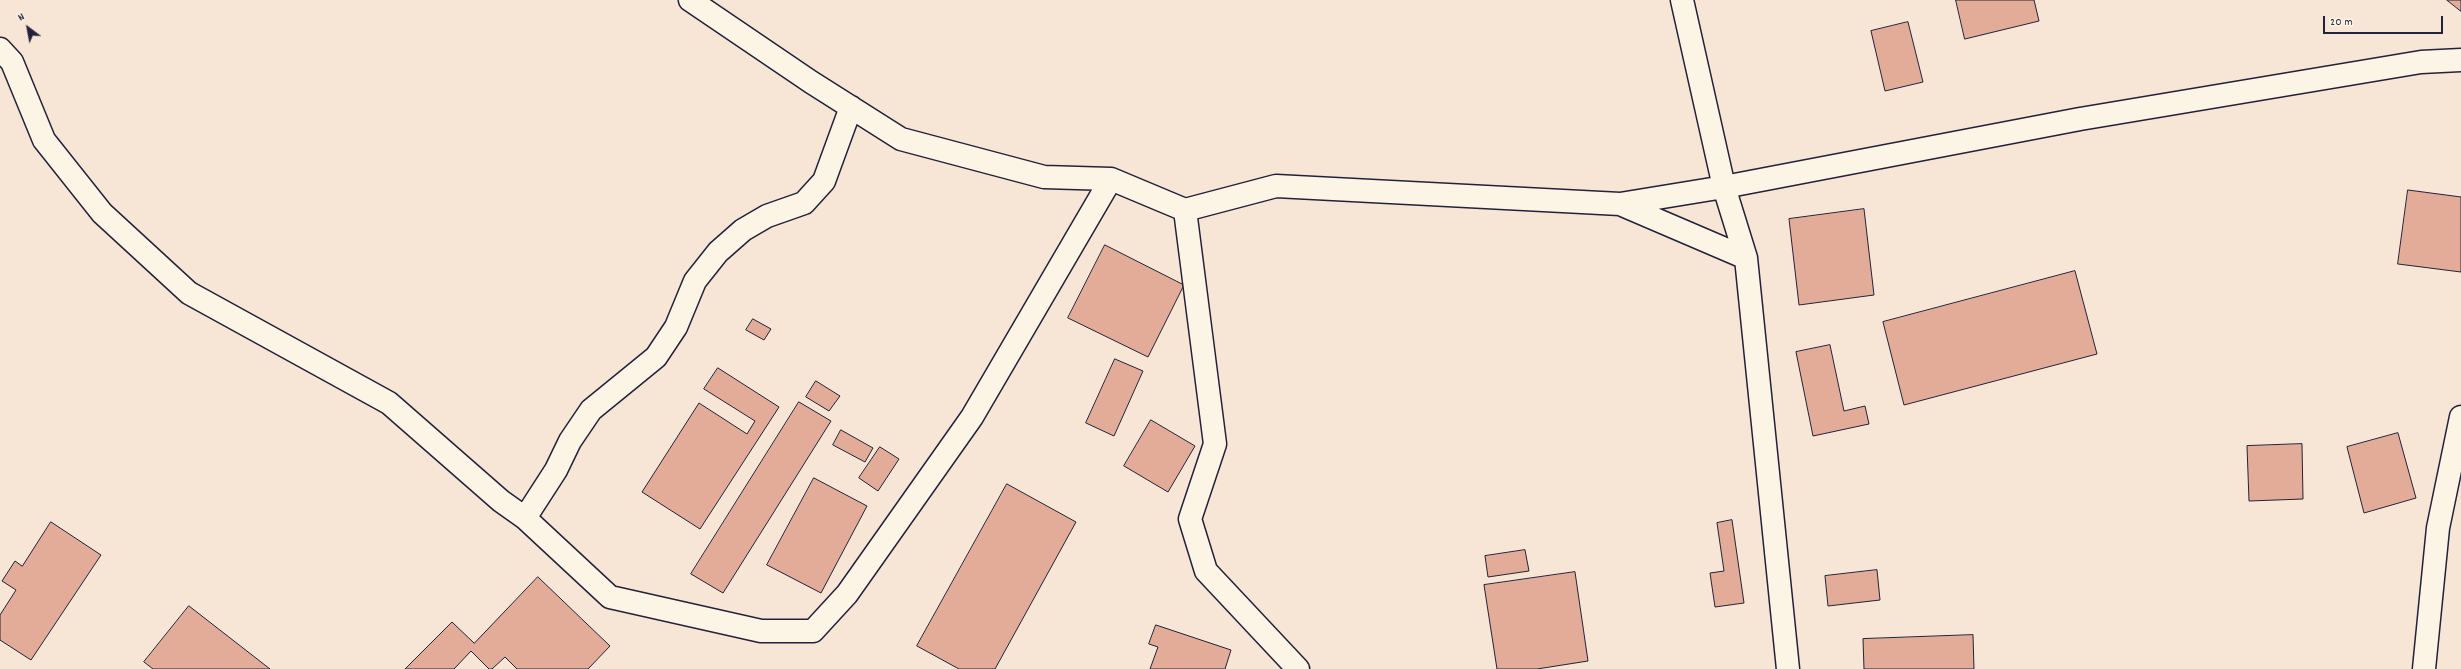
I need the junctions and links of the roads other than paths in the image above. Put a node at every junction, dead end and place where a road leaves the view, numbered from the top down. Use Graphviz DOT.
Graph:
graph roads {
  1 [pos="690,0"];
  2 [pos="1682,0"];
  3 [pos="0,49"];
  4 [pos="2461,60"];
  5 [pos="851,107"];
  6 [pos="1111,179"];
  7 [pos="1724,187"];
  8 [pos="1620,204"];
  9 [pos="1185,210"];
  10 [pos="1746,258"];
  11 [pos="2461,417"];
  12 [pos="525,518"];
  13 [pos="1298,669"];
  14 [pos="1788,669"];
  15 [pos="2424,669"];
  1 -- 5 [label="street"];
  2 -- 7 [label="street"];
  3 -- 12 [label="street"];
  4 -- 7 [label="street"];
  5 -- 6 [label="street"];
  5 -- 12 [label="street"];
  6 -- 9 [label="street"];
  6 -- 12 [label="street"];
  7 -- 8 [label="street"];
  7 -- 10 [label="street"];
  8 -- 9 [label="street"];
  8 -- 10 [label="street"];
  9 -- 13 [label="street"];
  10 -- 14 [label="street"];
  11 -- 15 [label="street"];
}
